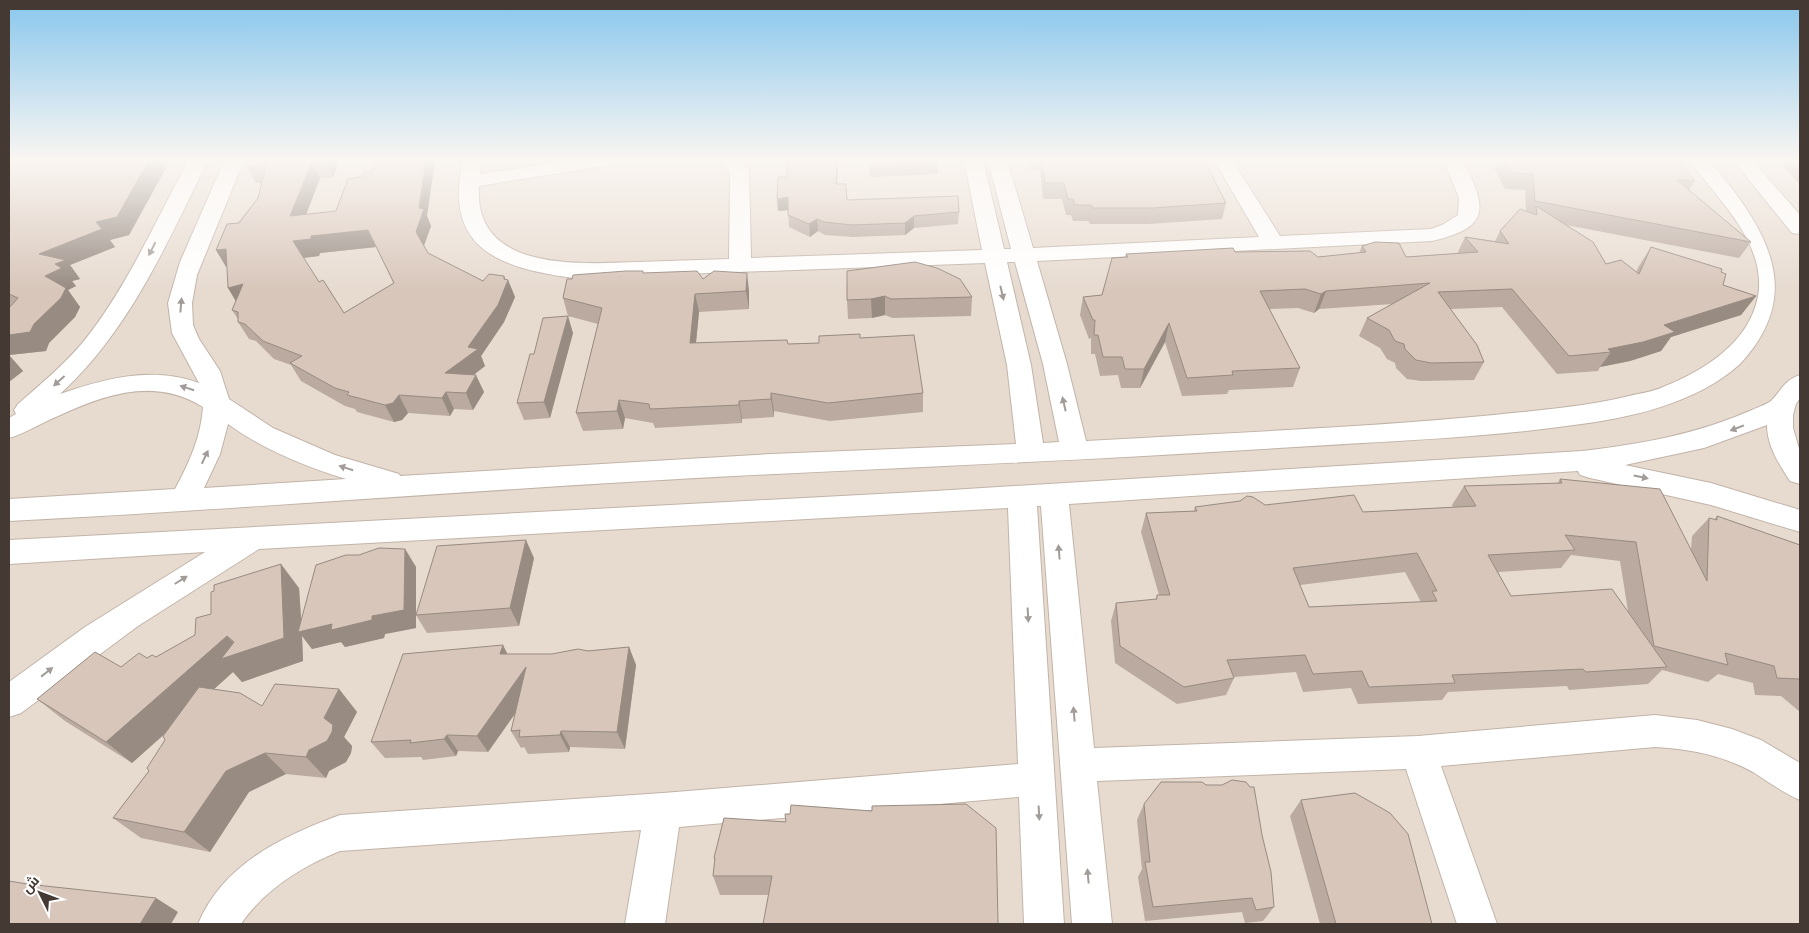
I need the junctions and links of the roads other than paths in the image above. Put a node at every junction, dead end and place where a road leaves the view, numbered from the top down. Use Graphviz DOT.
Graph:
graph roads {
  1 [pos="176,204"];
  2 [pos="217,204"];
  3 [pos="468,204"];
  4 [pos="740,204"];
  5 [pos="982,204"];
  6 [pos="1010,204"];
  7 [pos="1249,204"];
  8 [pos="1472,204"];
  9 [pos="1734,204"];
  10 [pos="1779,204"];
  11 [pos="1800,228"];
  12 [pos="1273,243"];
  13 [pos="1025,255"];
  14 [pos="993,256"];
  15 [pos="740,264"];
  16 [pos="1800,384"];
  17 [pos="215,404"];
  18 [pos="1781,407"];
  19 [pos="9,429"];
  20 [pos="1074,452"];
  21 [pos="1031,453"];
  22 [pos="1559,463"];
  23 [pos="1800,474"];
  24 [pos="410,486"];
  25 [pos="1038,496"];
  26 [pos="183,500"];
  27 [pos="9,510"];
  28 [pos="1800,521"];
  29 [pos="256,537"];
  30 [pos="9,552"];
  31 [pos="9,702"];
  32 [pos="1418,752"];
  33 [pos="1078,765"];
  34 [pos="1037,778"];
  35 [pos="1800,783"];
  36 [pos="663,811"];
  37 [pos="218,924"];
  38 [pos="645,924"];
  39 [pos="1044,924"];
  40 [pos="1092,924"];
  41 [pos="1477,924"];
  1 -- 19 [label="street, one-way"];
  17 -- 2 [label="street, one-way"];
  3 -- 15 [label="street"];
  4 -- 15 [label="street"];
  5 -- 14 [label="street"];
  6 -- 13 [label="street"];
  7 -- 12 [label="street"];
  8 -- 12 [label="street"];
  9 -- 20 [label="street"];
  10 -- 11 [label="street"];
  12 -- 13 [label="street"];
  13 -- 14 [label="street"];
  20 -- 13 [label="street, one-way"];
  14 -- 15 [label="street"];
  14 -- 21 [label="street, one-way"];
  16 -- 18 [label="street"];
  17 -- 19 [label="street, one-way"];
  24 -- 17 [label="street, one-way"];
  26 -- 17 [label="street, one-way"];
  18 -- 22 [label="street, one-way"];
  18 -- 23 [label="street"];
  20 -- 21 [label="street"];
  21 -- 24 [label="street"];
  22 -- 25 [label="street"];
  22 -- 28 [label="street, one-way"];
  24 -- 26 [label="street"];
  25 -- 29 [label="street"];
  33 -- 25 [label="street, one-way"];
  25 -- 34 [label="street, one-way"];
  26 -- 27 [label="street"];
  29 -- 30 [label="street"];
  31 -- 29 [label="street, one-way"];
  32 -- 33 [label="street"];
  32 -- 35 [label="street"];
  32 -- 41 [label="street"];
  40 -- 33 [label="street, one-way"];
  34 -- 36 [label="street"];
  34 -- 39 [label="street, one-way"];
  36 -- 37 [label="street"];
  36 -- 38 [label="street"];
}
